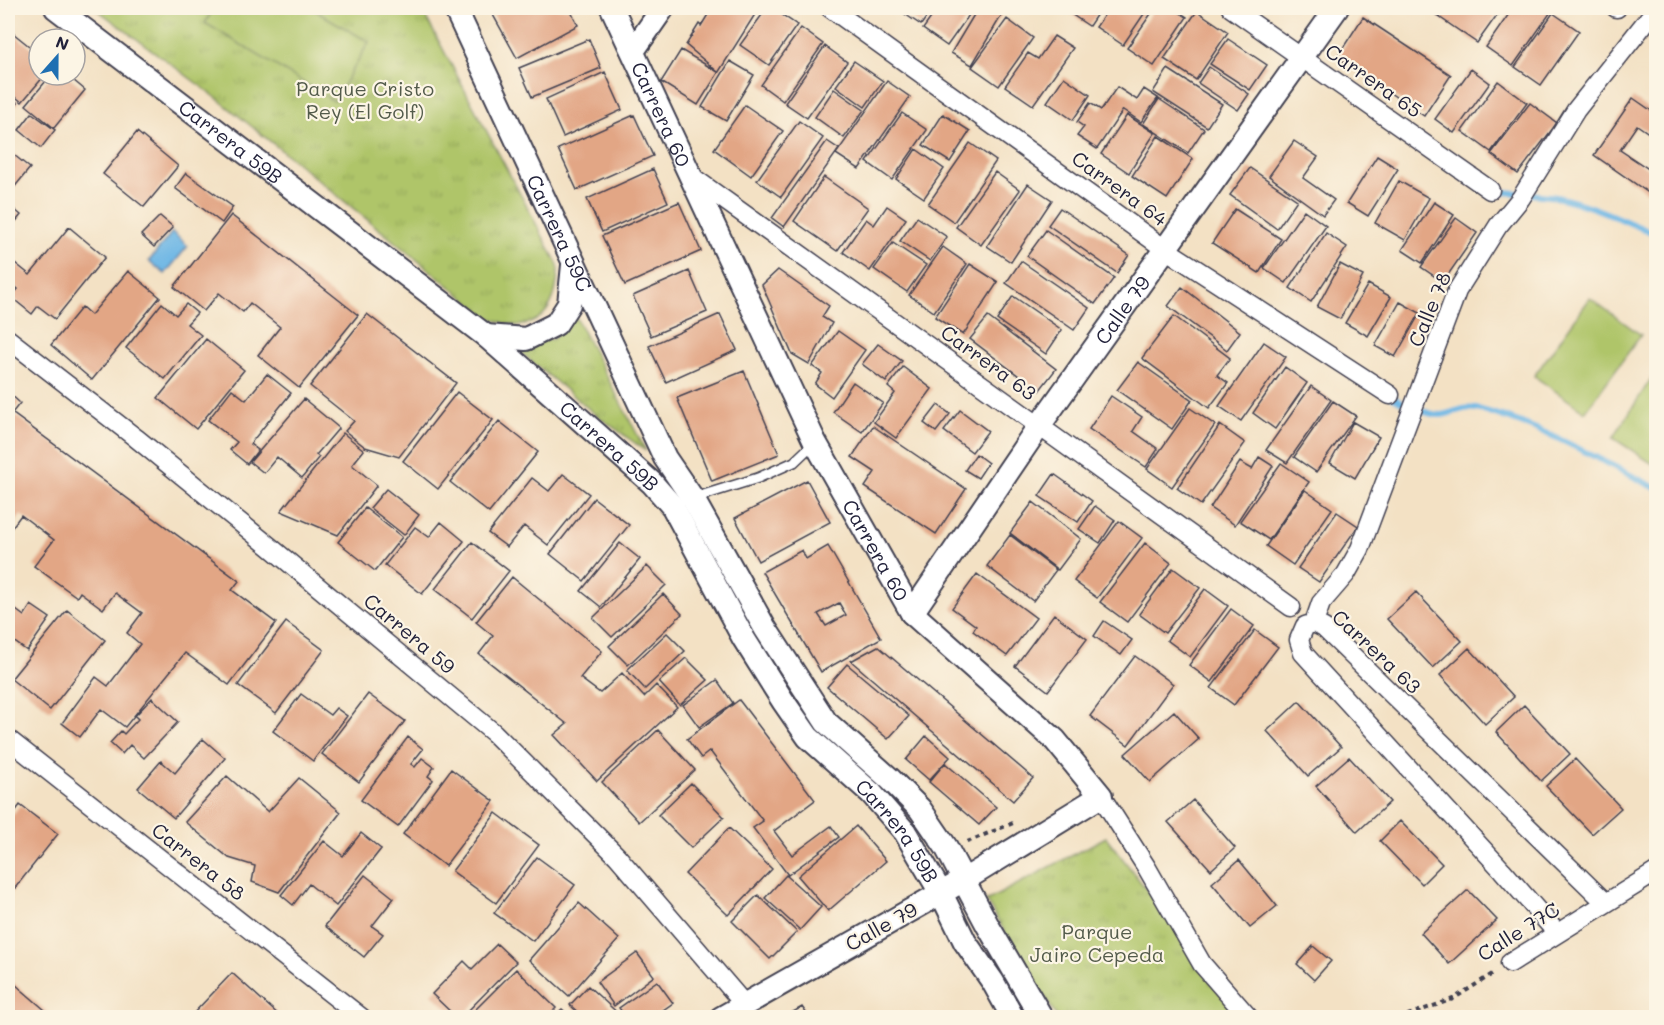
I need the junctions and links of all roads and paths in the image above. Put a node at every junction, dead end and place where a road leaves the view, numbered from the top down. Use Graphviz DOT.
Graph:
graph roads {
  1 [pos="56,8"];
  2 [pos="455,8"];
  3 [pos="612,8"];
  4 [pos="663,8"];
  5 [pos="830,8"];
  6 [pos="1231,8"];
  7 [pos="1336,8"];
  8 [pos="1656,9"];
  9 [pos="633,51"];
  10 [pos="1302,56"];
  11 [pos="689,175"];
  12 [pos="1490,190"];
  13 [pos="1165,249"];
  14 [pos="573,264"];
  15 [pos="486,336"];
  16 [pos="8,339"];
  17 [pos="1390,395"];
  18 [pos="1039,426"];
  19 [pos="815,442"];
  20 [pos="665,459"];
  21 [pos="693,498"];
  22 [pos="1291,607"];
  23 [pos="912,613"];
  24 [pos="1314,623"];
  25 [pos="765,628"];
  26 [pos="744,639"];
  27 [pos="8,739"];
  28 [pos="1101,796"];
  29 [pos="1015,822"];
  30 [pos="966,842"];
  31 [pos="1656,872"];
  32 [pos="964,880"];
  33 [pos="941,892"];
  34 [pos="1606,903"];
  35 [pos="1557,933"];
  36 [pos="1510,963"];
  37 [pos="744,1004"];
  38 [pos="362,1017"];
  39 [pos="721,1017"];
  40 [pos="1013,1017"];
  41 [pos="1042,1017"];
  42 [pos="1249,1017"];
  43 [pos="1399,1017"];
  1 -- 15 [label="street, Carrera 59B"];
  2 -- 14 [label="street, Carrera 59C"];
  3 -- 9 [label="street, Carrera 60"];
  4 -- 9 [label="street"];
  5 -- 13 [label="street, Carrera 64"];
  6 -- 10 [label="street, Carrera 65"];
  7 -- 10 [label="street, Calle 79"];
  8 -- 24 [label="street, Calle 78"];
  9 -- 11 [label="street, Carrera 60"];
  10 -- 12 [label="street, Carrera 65"];
  10 -- 13 [label="street, Calle 79"];
  11 -- 18 [label="street, Carrera 63"];
  11 -- 19 [label="street, Carrera 60"];
  13 -- 17 [label="street, Carrera 64"];
  13 -- 18 [label="street, Calle 79"];
  14 -- 15 [label="street"];
  14 -- 20 [label="street, Carrera 59C"];
  15 -- 26 [label="street, Carrera 59B"];
  16 -- 37 [label="street, Carrera 59"];
  18 -- 22 [label="street, Carrera 63"];
  18 -- 23 [label="street, Calle 79"];
  19 -- 21 [label="lane"];
  19 -- 23 [label="street, Carrera 60"];
  20 -- 21 [label="street, Carrera 59B"];
  21 -- 25 [label="street, Carrera 59B"];
  23 -- 28 [label="street, Carrera 60"];
  24 -- 34 [label="street, Carrera 63"];
  24 -- 35 [label="street, Carrera 63"];
  25 -- 26 [label="street"];
  25 -- 32 [label="street, Carrera 59B"];
  26 -- 33 [label="street, Carrera 59B"];
  27 -- 38 [label="street, Carrera 58"];
  28 -- 32 [label="street, Calle 79"];
  28 -- 42 [label="street, Carrera 60"];
  29 -- 30 [label="path"];
  31 -- 34 [label="street, Calle 77C"];
  32 -- 33 [label="street, Calle 79"];
  32 -- 41 [label="street, Carrera 59B"];
  33 -- 37 [label="street, Calle 79"];
  33 -- 40 [label="street, Carrera 59B"];
  34 -- 35 [label="street, Calle 77C"];
  35 -- 36 [label="street, Calle 77C"];
  36 -- 43 [label="path, Calle 77C"];
  37 -- 39 [label="street, Calle 79"];
}
